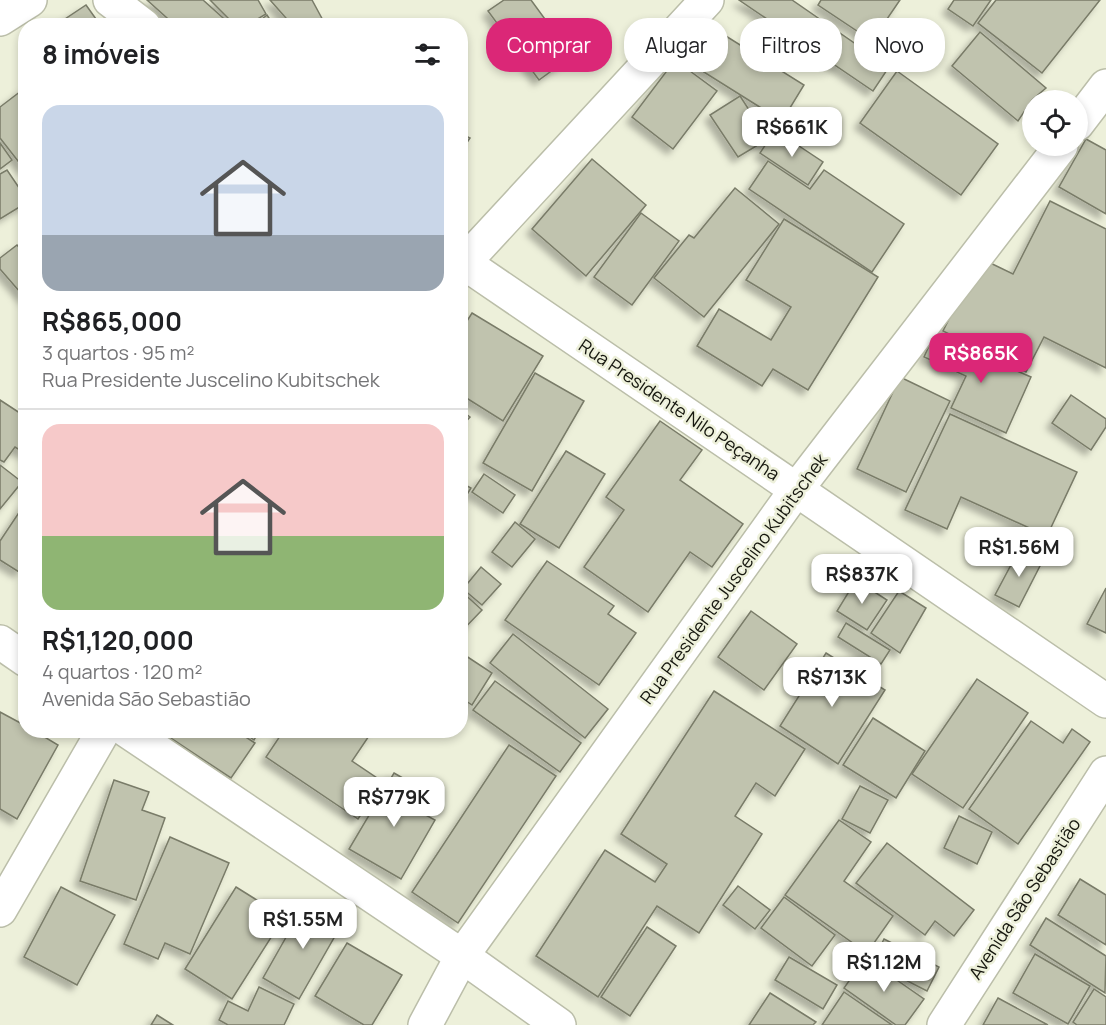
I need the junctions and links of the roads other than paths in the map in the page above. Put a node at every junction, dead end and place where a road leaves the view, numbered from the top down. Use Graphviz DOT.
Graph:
graph roads {
  1 [pos="30,0"];
  2 [pos="110,0"];
  3 [pos="707,0"];
  4 [pos="134,18"];
  5 [pos="0,19"];
  6 [pos="1106,86"];
  7 [pos="1088,110"];
  8 [pos="1053,156"];
  9 [pos="468,257"];
  10 [pos="468,267"];
  11 [pos="796,490"];
  12 [pos="0,642"];
  13 [pos="18,654"];
  14 [pos="1106,701"];
  15 [pos="99,738"];
  16 [pos="138,738"];
  17 [pos="1106,772"];
  18 [pos="0,910"];
  19 [pos="462,956"];
  20 [pos="426,1025"];
  21 [pos="559,1025"];
  22 [pos="944,1025"];
  1 -- 5 [label="street"];
  2 -- 4 [label="street"];
  3 -- 9 [label="street"];
  6 -- 7 [label="street"];
  8 -- 11 [label="street, Rua Presidente Juscelino Kubitschek"];
  10 -- 11 [label="street, Rua Presidente Nilo Peçanha"];
  11 -- 14 [label="street, Rua Presidente Nilo Peçanha"];
  11 -- 19 [label="street, Rua Presidente Juscelino Kubitschek"];
  12 -- 13 [label="street"];
  15 -- 18 [label="street"];
  16 -- 19 [label="street"];
  17 -- 22 [label="street, Avenida São Sebastião"];
  19 -- 20 [label="street, Rua Presidente Juscelino Kubitschek"];
  19 -- 21 [label="street"];
}
